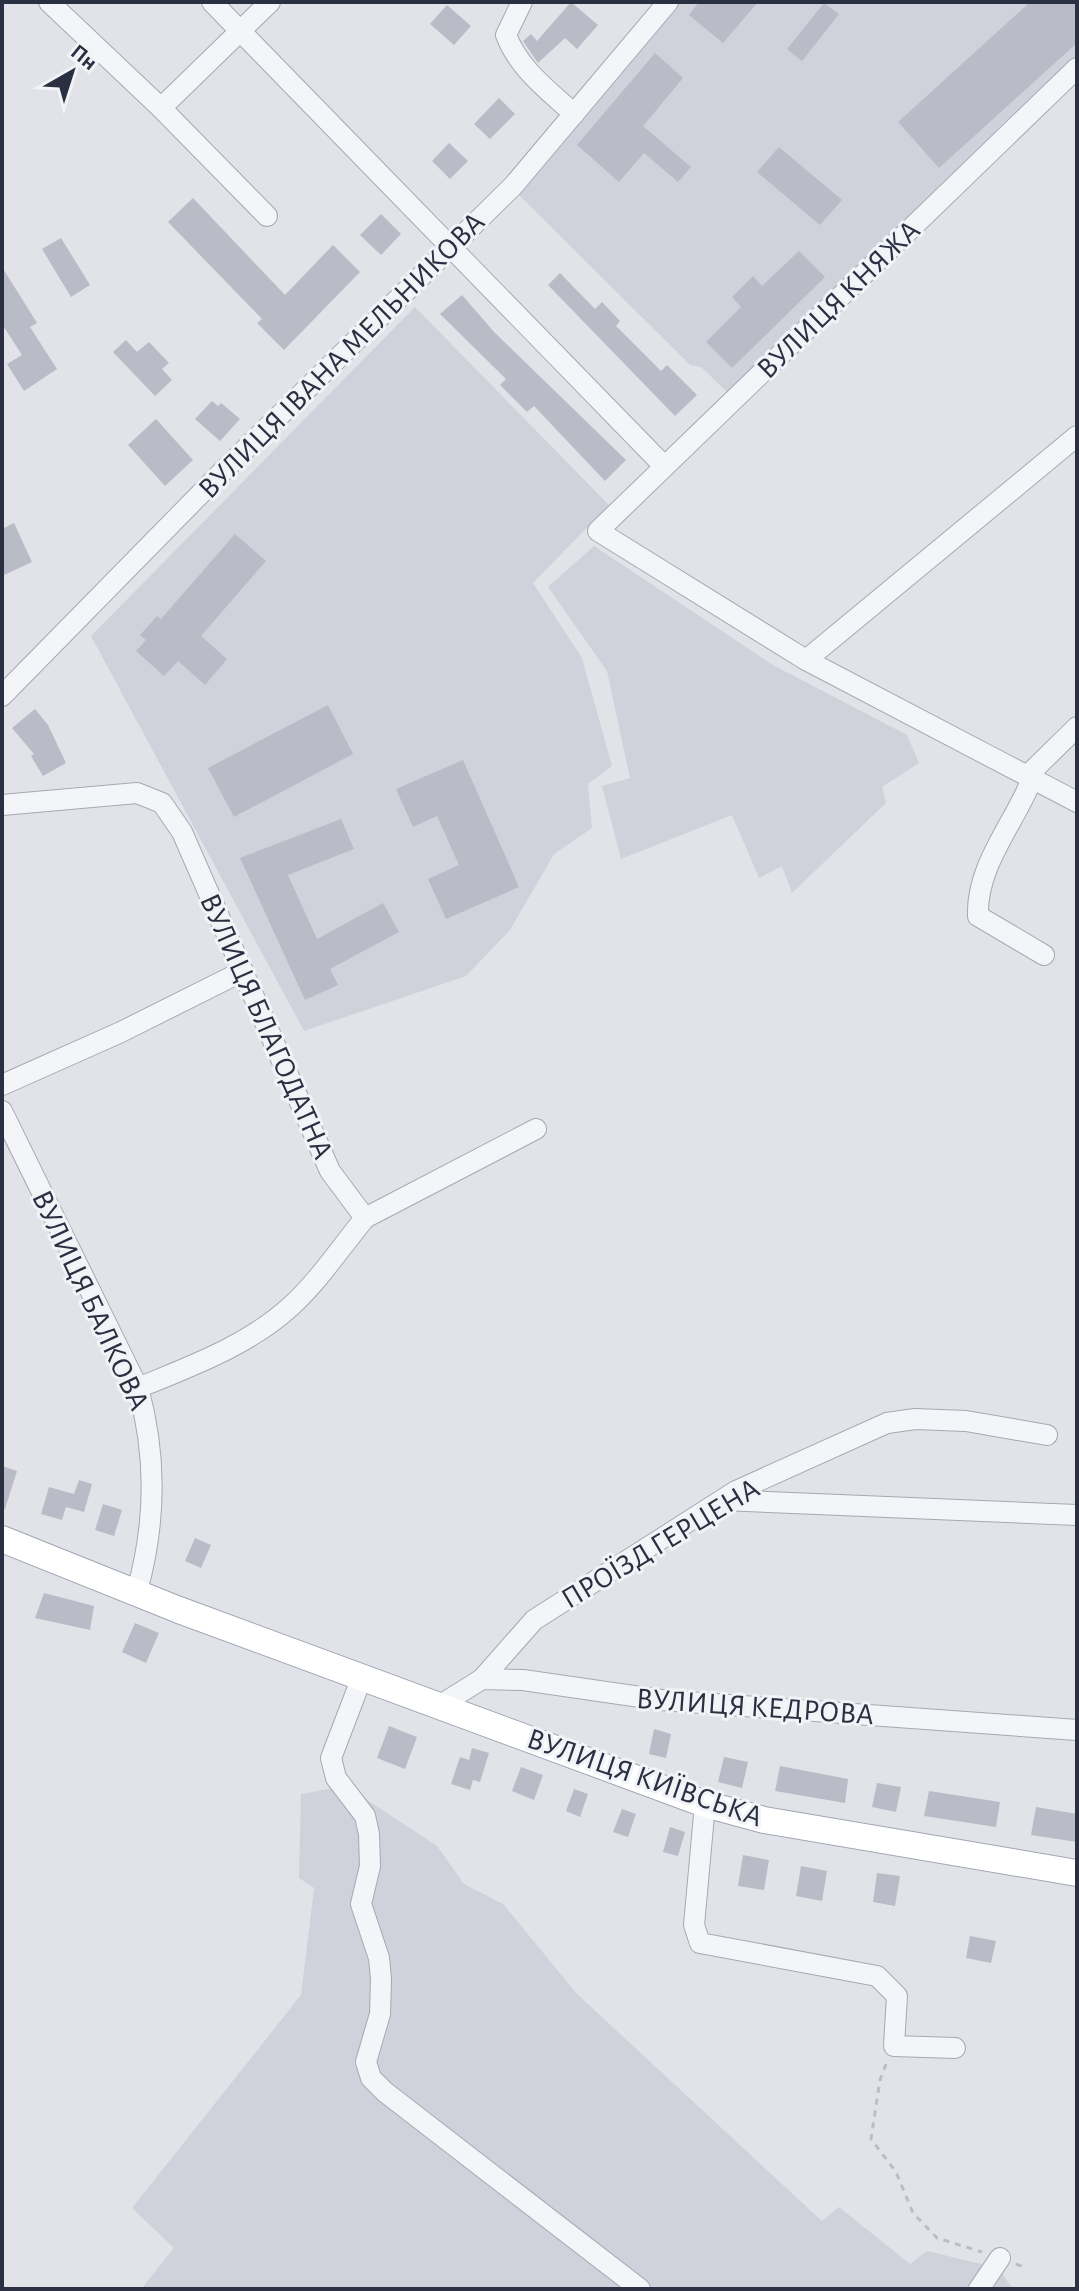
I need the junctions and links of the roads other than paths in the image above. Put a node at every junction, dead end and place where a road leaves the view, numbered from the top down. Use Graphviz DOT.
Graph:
graph roads {
  1 [pos="49,2"];
  2 [pos="212,2"];
  3 [pos="270,2"];
  4 [pos="522,2"];
  5 [pos="668,2"];
  6 [pos="241,30"];
  7 [pos="1073,79"];
  8 [pos="161,108"];
  9 [pos="574,114"];
  10 [pos="267,216"];
  11 [pos="450,246"];
  12 [pos="1077,436"];
  13 [pos="664,466"];
  14 [pos="806,660"];
  15 [pos="2,696"];
  16 [pos="1077,727"];
  17 [pos="1029,778"];
  18 [pos="1077,802"];
  19 [pos="2,805"];
  20 [pos="1044,955"];
  21 [pos="243,971"];
  22 [pos="2,1085"];
  23 [pos="2,1111"];
  24 [pos="536,1129"];
  25 [pos="365,1218"];
  26 [pos="138,1388"];
  27 [pos="1047,1435"];
  28 [pos="723,1500"];
  29 [pos="1077,1515"];
  30 [pos="2,1539"];
  31 [pos="137,1591"];
  32 [pos="362,1677"];
  33 [pos="482,1679"];
  34 [pos="442,1704"];
  35 [pos="1077,1730"];
  36 [pos="705,1804"];
  37 [pos="1077,1873"];
  38 [pos="955,2048"];
  39 [pos="1000,2258"];
  40 [pos="640,2289"];
  41 [pos="979,2289"];
  1 -- 8 [label="street"];
  2 -- 6 [label="street"];
  3 -- 6 [label="street"];
  4 -- 9 [label="street"];
  5 -- 9 [label="street, ВУЛИЦЯ ІВАНА МЕЛЬНИКОВА"];
  6 -- 8 [label="street"];
  6 -- 11 [label="street"];
  7 -- 13 [label="street, ВУЛИЦЯ КНЯЖА"];
  8 -- 10 [label="street"];
  9 -- 11 [label="street, ВУЛИЦЯ ІВАНА МЕЛЬНИКОВА"];
  11 -- 13 [label="street"];
  11 -- 15 [label="street, ВУЛИЦЯ ІВАНА МЕЛЬНИКОВА"];
  12 -- 14 [label="street"];
  13 -- 14 [label="street, ВУЛИЦЯ КНЯЖА"];
  14 -- 17 [label="street"];
  16 -- 17 [label="street"];
  17 -- 18 [label="street"];
  17 -- 20 [label="street"];
  19 -- 21 [label="street, ВУЛИЦЯ БЛАГОДАТНА"];
  21 -- 22 [label="street"];
  21 -- 25 [label="street, ВУЛИЦЯ БЛАГОДАТНА"];
  23 -- 26 [label="street, ВУЛИЦЯ БАЛКОВА"];
  24 -- 25 [label="street"];
  25 -- 26 [label="street"];
  26 -- 31 [label="street, ВУЛИЦЯ БАЛКОВА"];
  27 -- 28 [label="street, ПРОЇЗД ГЕРЦЕНА"];
  28 -- 29 [label="street"];
  28 -- 33 [label="street, ПРОЇЗД ГЕРЦЕНА"];
  30 -- 31 [label="main road"];
  31 -- 32 [label="main road, ВУЛИЦЯ КИЇВСЬКА"];
  32 -- 34 [label="main road, ВУЛИЦЯ КИЇВСЬКА"];
  32 -- 40 [label="street"];
  33 -- 34 [label="street"];
  33 -- 35 [label="street, ВУЛИЦЯ КЕДРОВА"];
  34 -- 36 [label="main road, ВУЛИЦЯ КИЇВСЬКА"];
  36 -- 37 [label="main road, ВУЛИЦЯ КИЇВСЬКА"];
  36 -- 38 [label="street"];
  39 -- 41 [label="street"];
}
